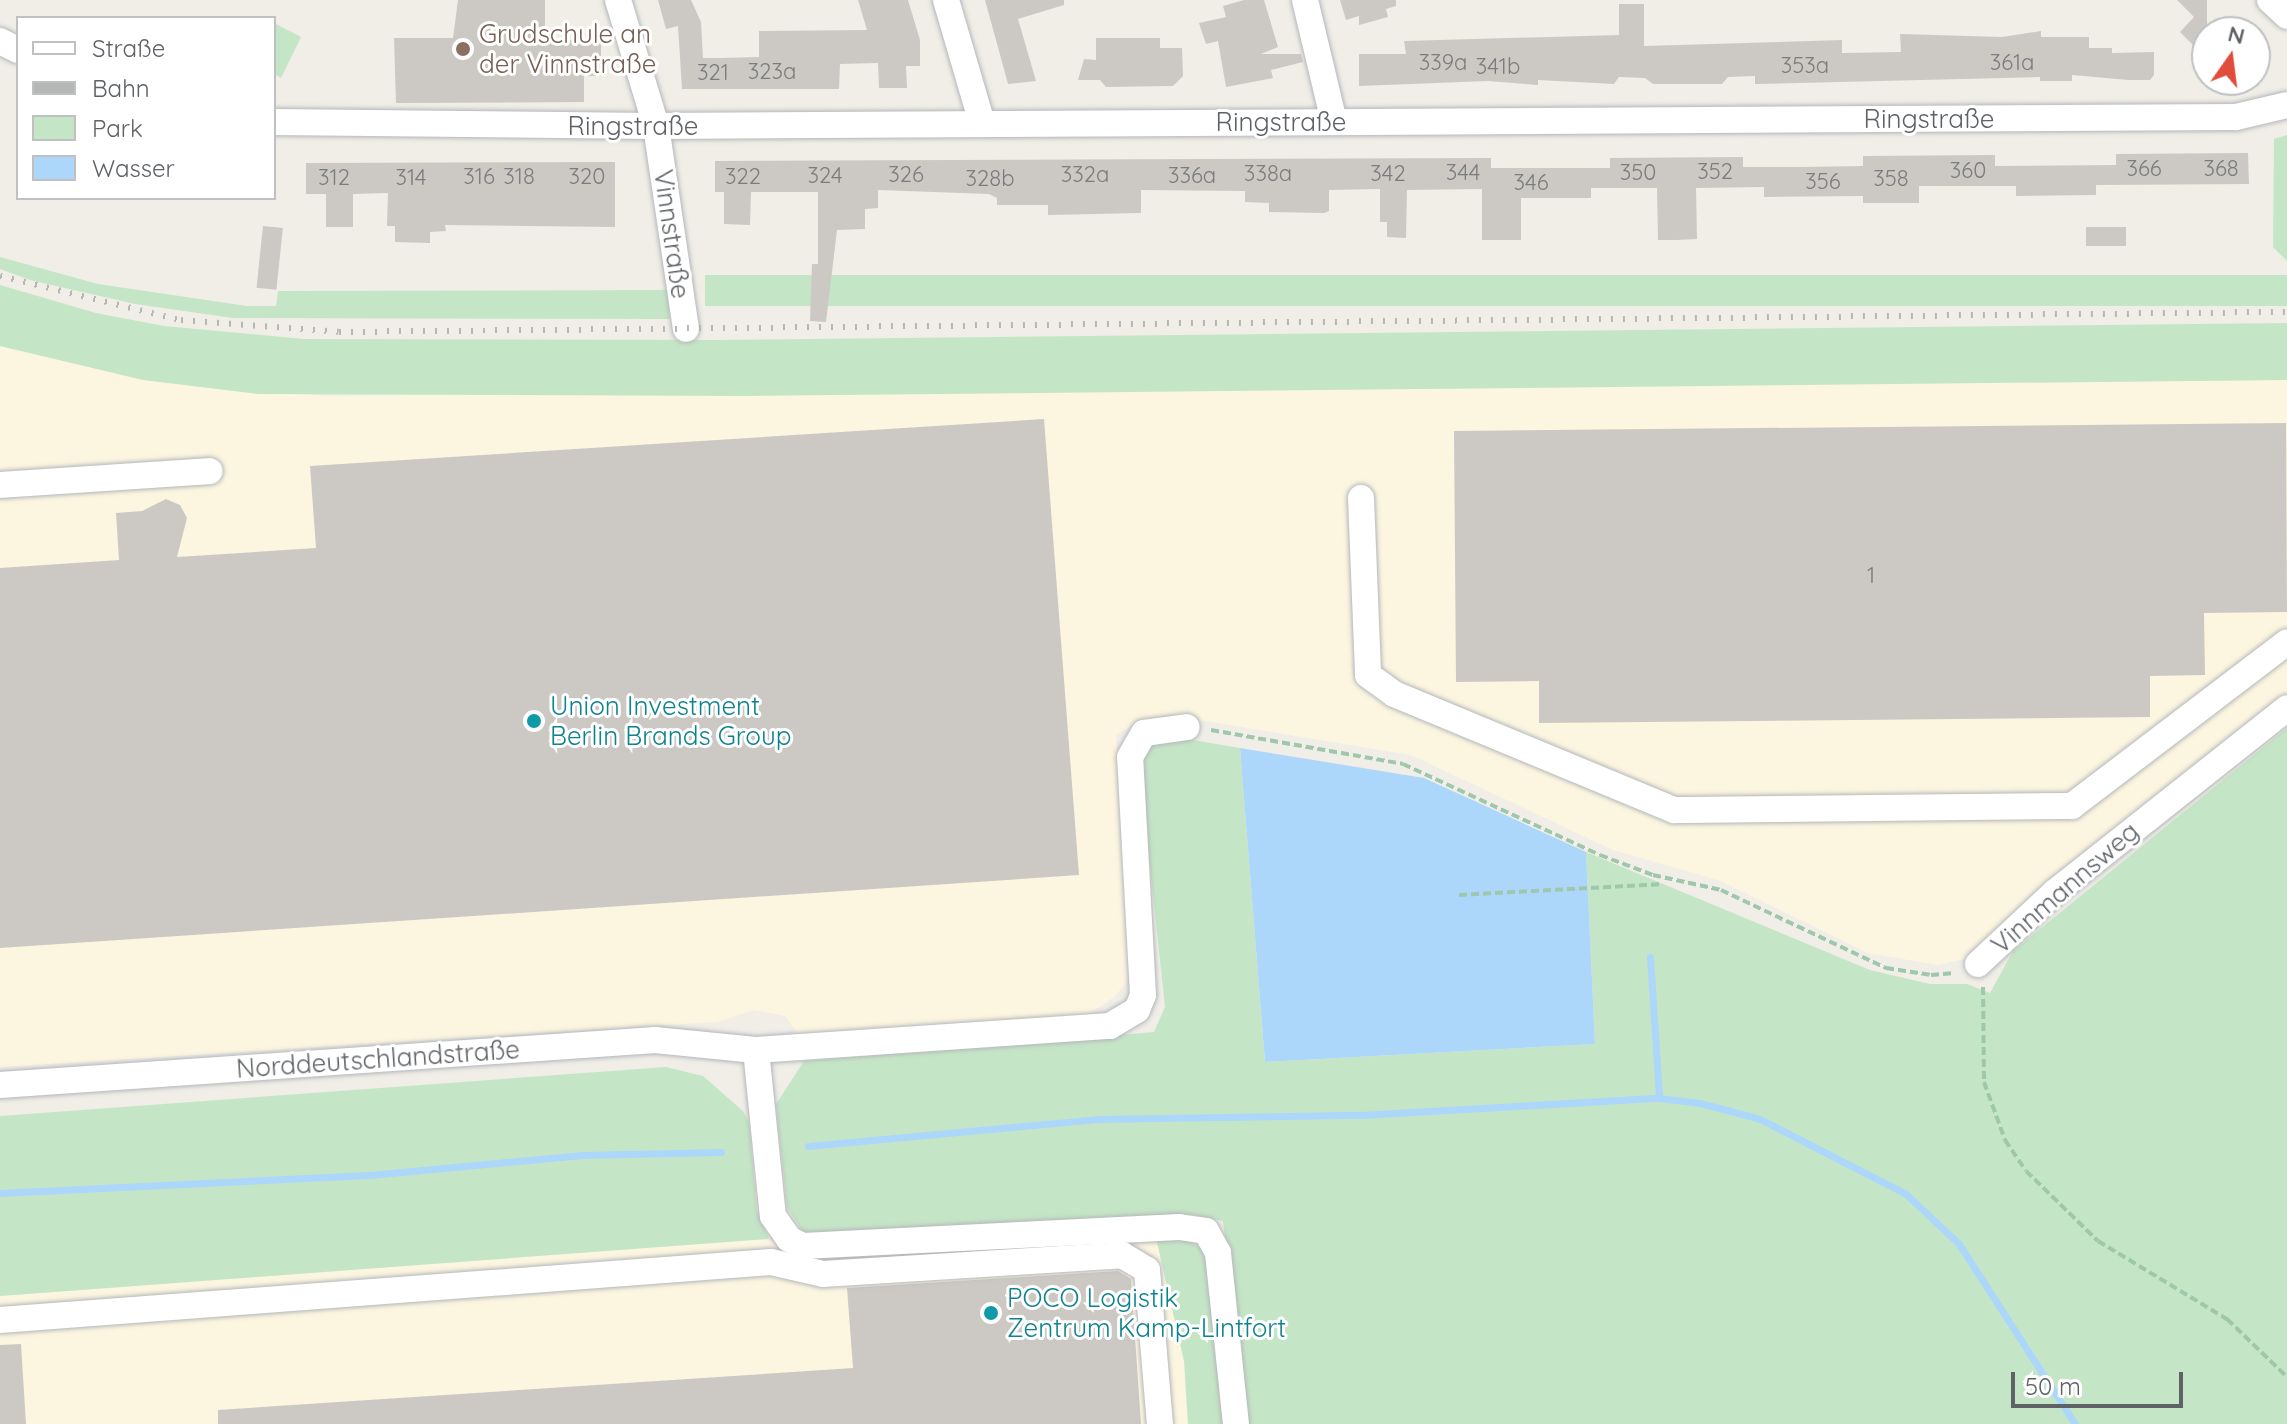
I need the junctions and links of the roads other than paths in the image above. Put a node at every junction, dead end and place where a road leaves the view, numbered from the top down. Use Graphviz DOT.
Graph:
graph roads {
  1 [pos="618,0"];
  2 [pos="946,0"];
  3 [pos="1305,0"];
  4 [pos="2270,0"];
  5 [pos="2287,16"];
  6 [pos="2287,105"];
  7 [pos="276,122"];
  8 [pos="1334,122"];
  9 [pos="982,123"];
  10 [pos="656,126"];
  11 [pos="686,329"];
  12 [pos="210,471"];
  13 [pos="0,485"];
  14 [pos="1361,498"];
  15 [pos="2287,642"];
  16 [pos="2287,708"];
  17 [pos="1187,727"];
  18 [pos="1978,964"];
  19 [pos="756,1050"];
  20 [pos="0,1085"];
  21 [pos="0,1320"];
  22 [pos="1160,1424"];
  23 [pos="1236,1424"];
  1 -- 10 [label="street, Vinnstraße"];
  2 -- 9 [label="street"];
  3 -- 8 [label="street"];
  4 -- 5 [label="street"];
  6 -- 8 [label="street, Ringstraße"];
  7 -- 10 [label="street, Ringstraße"];
  8 -- 9 [label="street, Ringstraße"];
  9 -- 10 [label="street, Ringstraße"];
  10 -- 11 [label="street, Vinnstraße"];
  12 -- 13 [label="street"];
  14 -- 15 [label="street"];
  16 -- 18 [label="street, Vinnmannsweg"];
  17 -- 19 [label="street, Norddeutschlandstraße"];
  19 -- 20 [label="street, Norddeutschlandstraße"];
  19 -- 23 [label="street"];
  21 -- 22 [label="street"];
}
